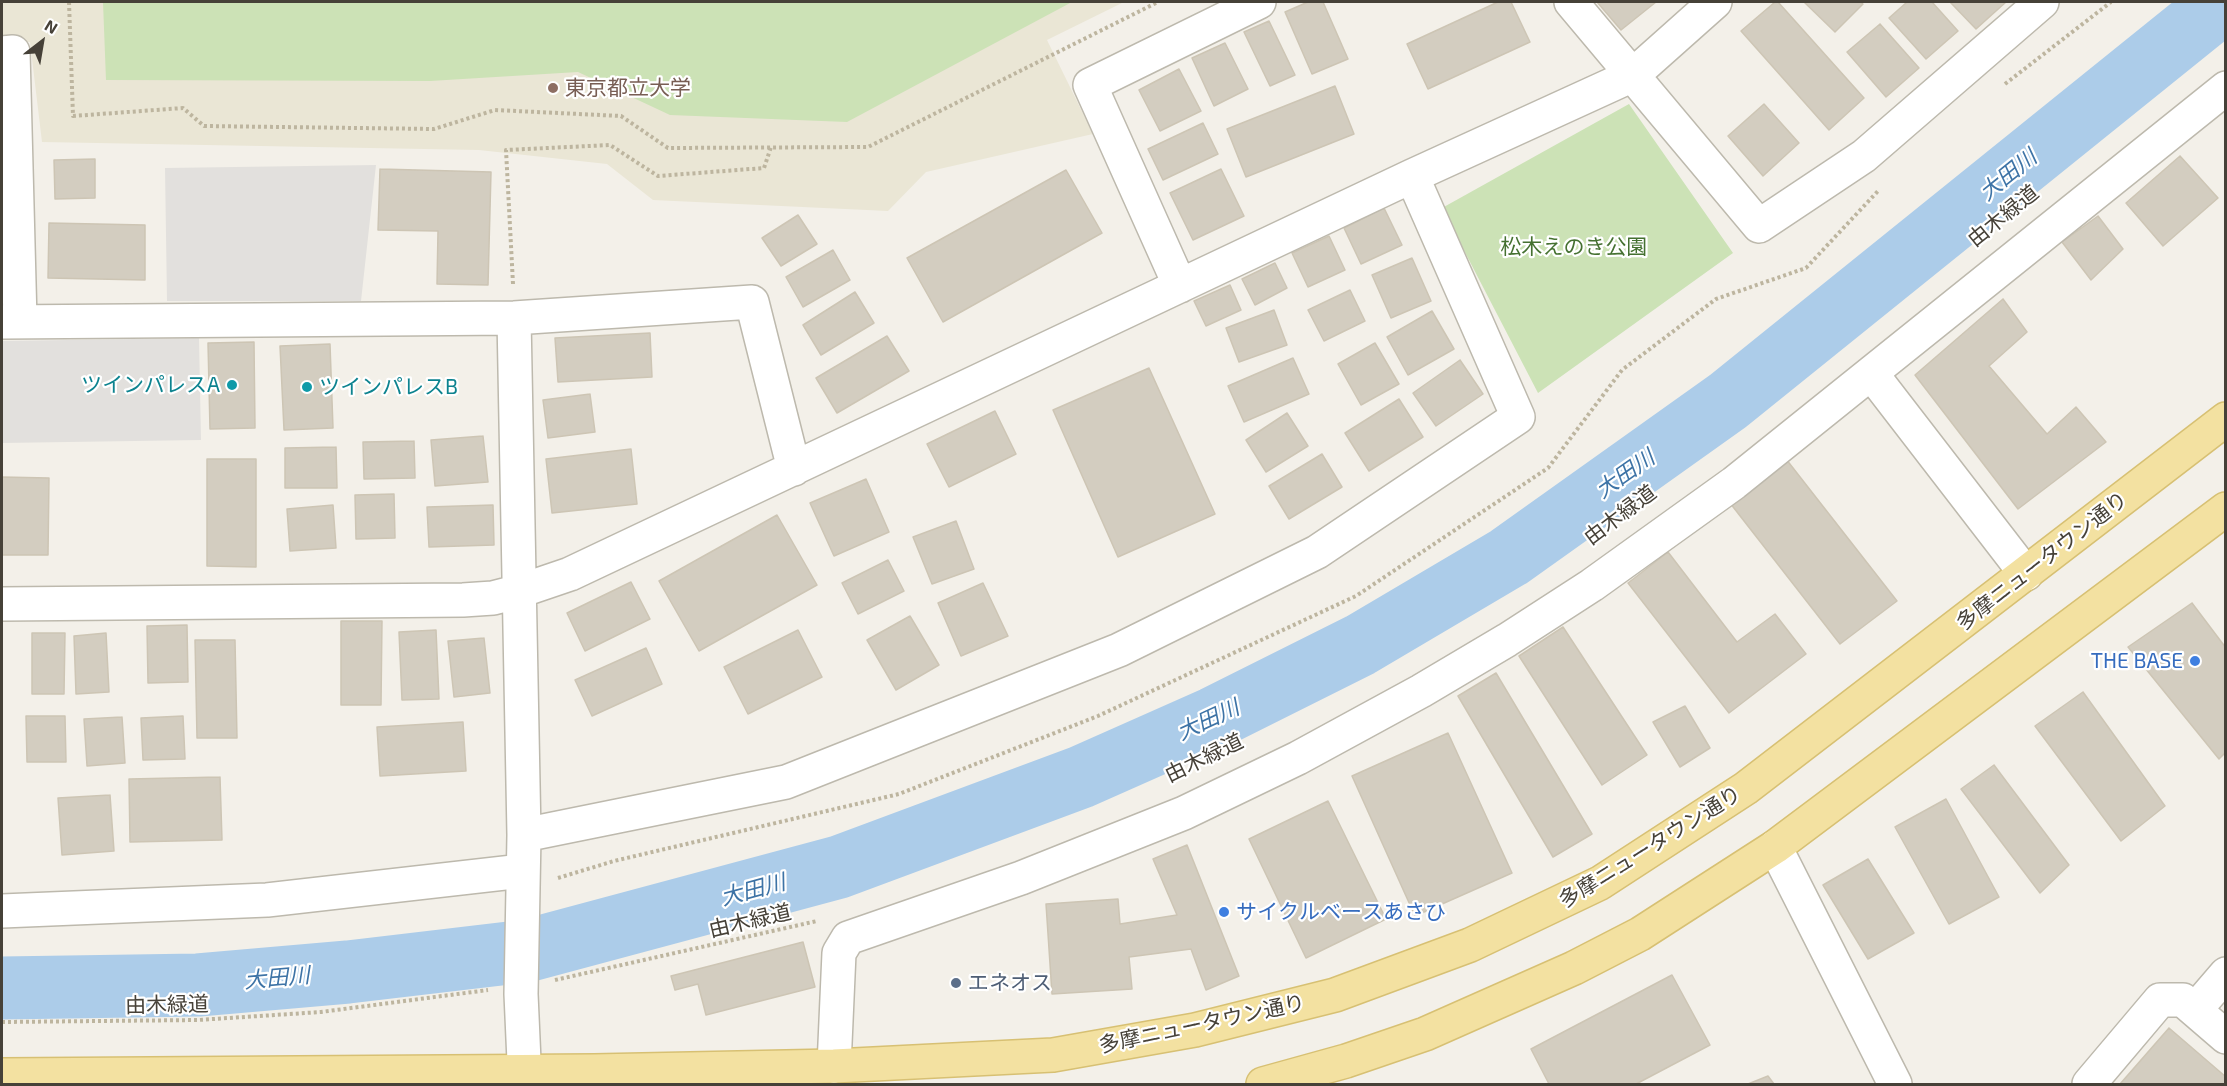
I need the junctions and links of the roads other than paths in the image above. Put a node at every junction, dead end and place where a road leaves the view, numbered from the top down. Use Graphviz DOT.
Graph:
graph roads {
  1 [pos="1259,2"];
  2 [pos="1571,2"];
  3 [pos="1714,2"];
  4 [pos="2042,2"];
  5 [pos="2,53"];
  6 [pos="1633,75"];
  7 [pos="2226,88"];
  8 [pos="1412,176"];
  9 [pos="1180,286"];
  10 [pos="514,318"];
  11 [pos="11,322"];
  12 [pos="1871,373"];
  13 [pos="2226,419"];
  14 [pos="794,469"];
  15 [pos="2226,509"];
  16 [pos="2026,574"];
  17 [pos="520,591"];
  18 [pos="2,604"];
  19 [pos="524,835"];
  20 [pos="1774,847"];
  21 [pos="522,886"];
  22 [pos="2,911"];
  23 [pos="2226,974"];
  24 [pos="2195,1010"];
  25 [pos="2226,1036"];
  26 [pos="834,1066"];
  27 [pos="2,1075"];
  28 [pos="524,1078"];
  29 [pos="1263,1084"];
  30 [pos="1895,1084"];
  31 [pos="2089,1084"];
  1 -- 9 [label="street"];
  2 -- 6 [label="street"];
  3 -- 6 [label="street"];
  4 -- 6 [label="street"];
  5 -- 11 [label="street"];
  6 -- 8 [label="street"];
  7 -- 12 [label="street"];
  8 -- 9 [label="street"];
  8 -- 19 [label="street"];
  9 -- 14 [label="street"];
  10 -- 11 [label="street"];
  10 -- 14 [label="street"];
  10 -- 17 [label="street"];
  12 -- 16 [label="street"];
  12 -- 26 [label="street"];
  13 -- 16 [label="main road, 多摩ニュータウン通り"];
  14 -- 17 [label="street"];
  15 -- 20 [label="main road"];
  16 -- 26 [label="main road, 多摩ニュータウン通り"];
  17 -- 18 [label="street"];
  17 -- 19 [label="street"];
  19 -- 21 [label="street"];
  20 -- 29 [label="main road"];
  20 -- 30 [label="street"];
  21 -- 22 [label="street"];
  21 -- 28 [label="street"];
  23 -- 24 [label="street"];
  24 -- 25 [label="street"];
  24 -- 31 [label="street"];
  26 -- 28 [label="main road, 多摩ニュータウン通り"];
  27 -- 28 [label="main road, 多摩ニュータウン通り"];
}
